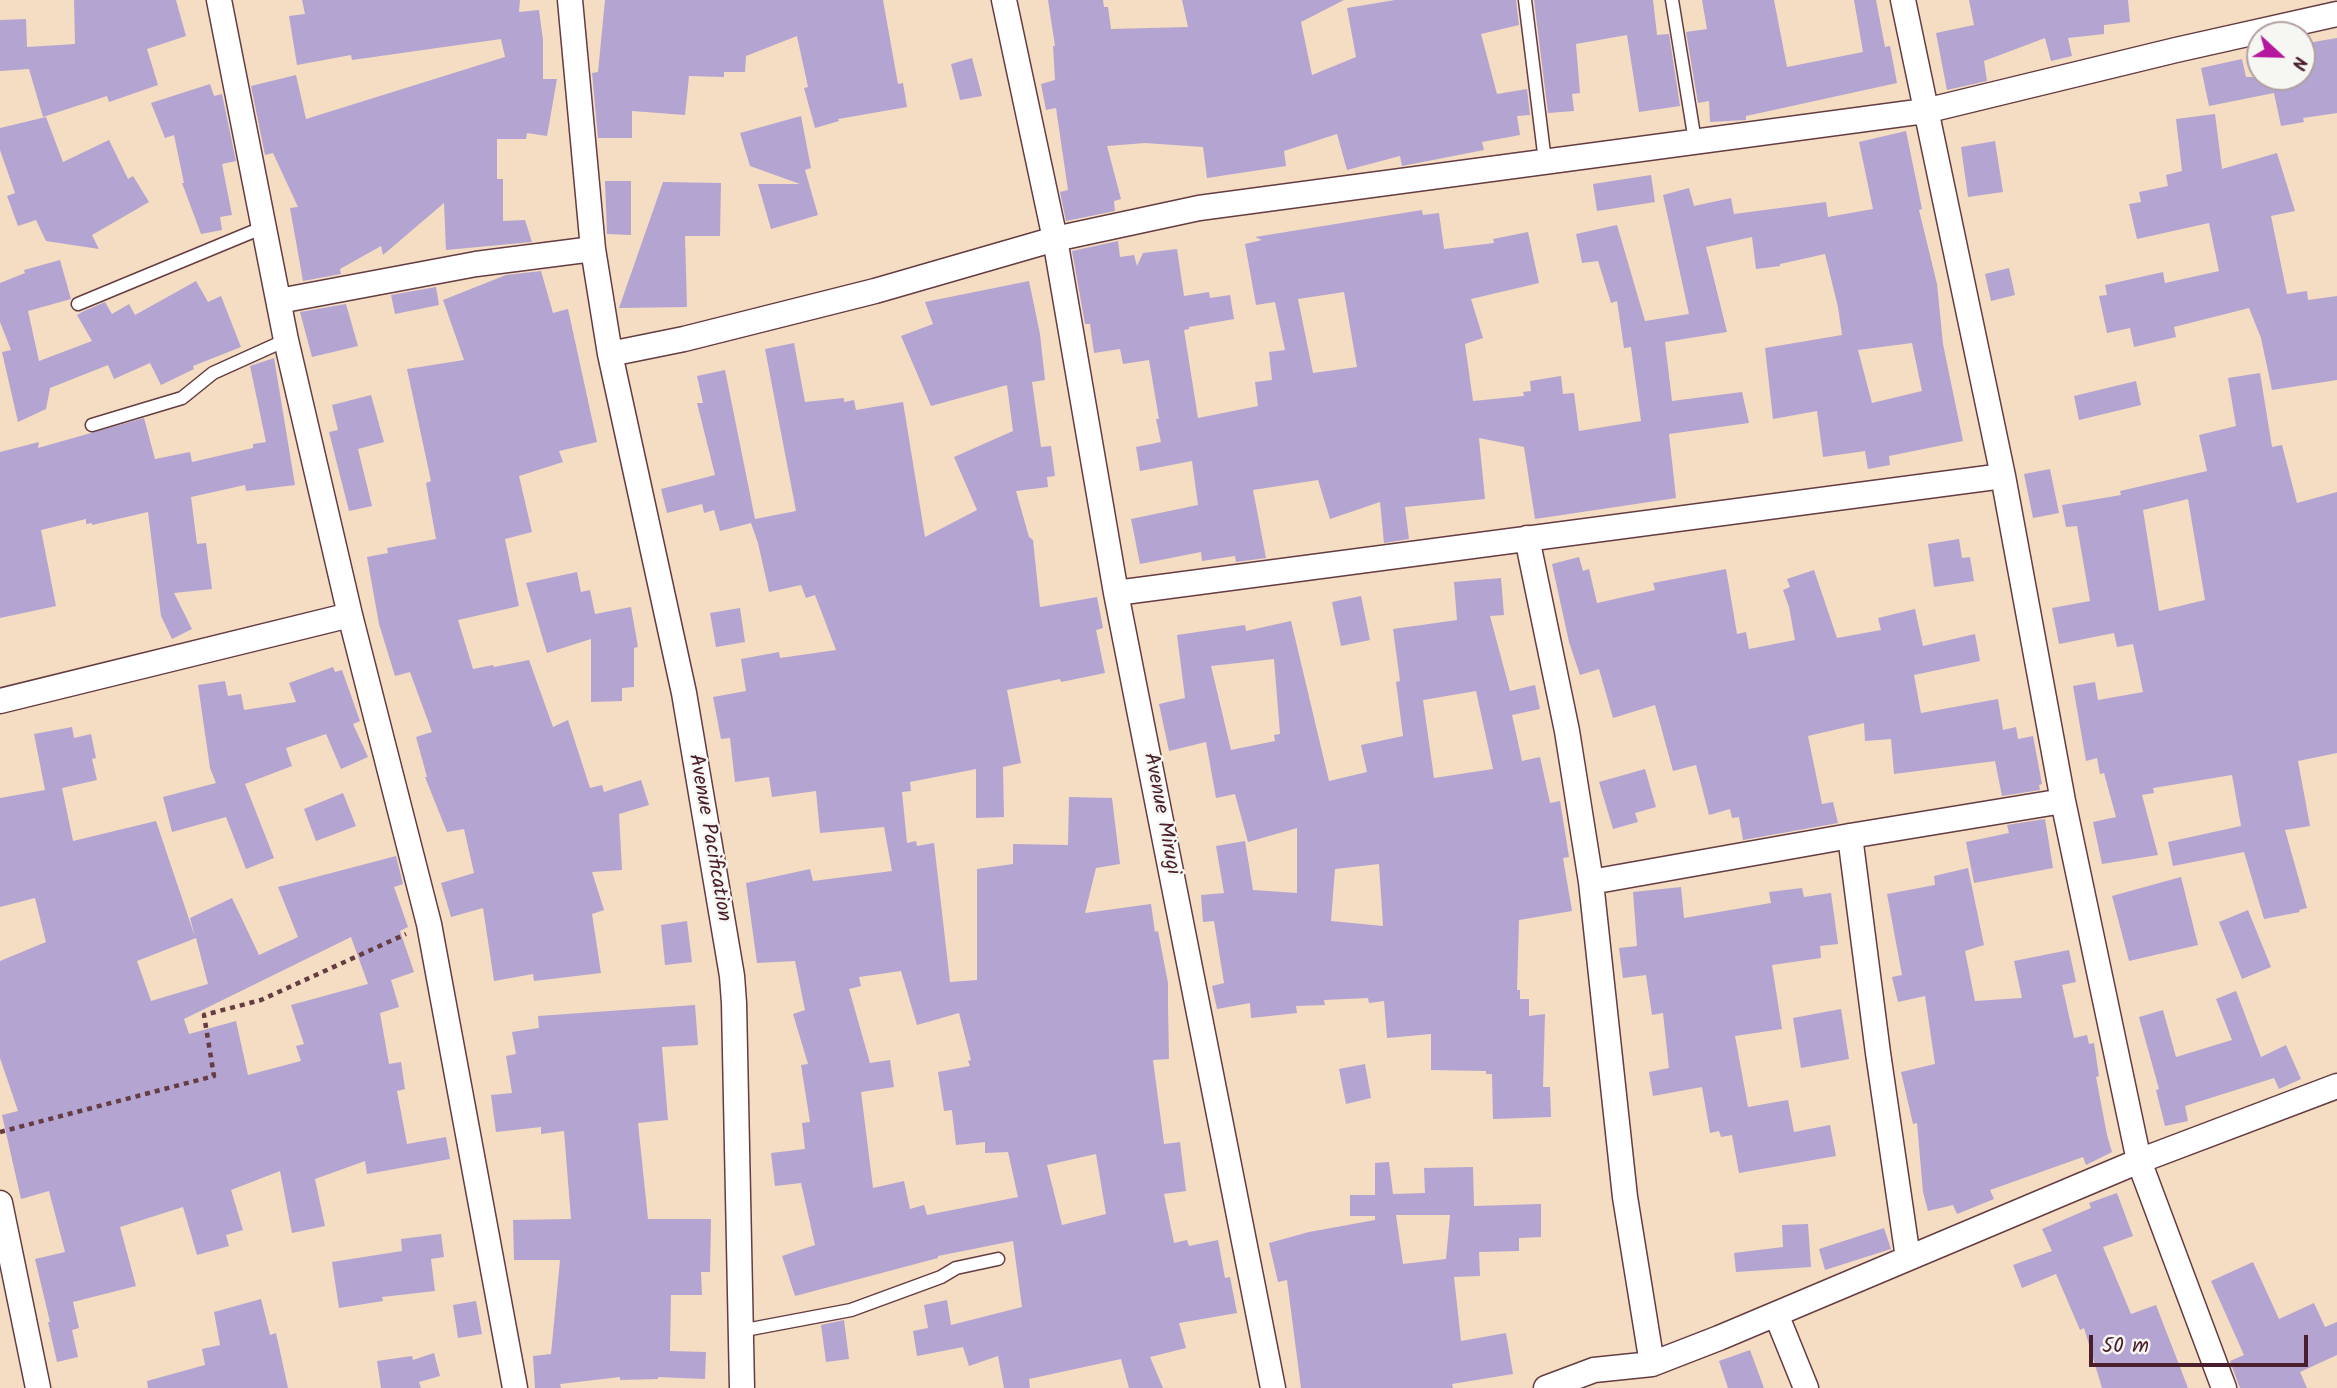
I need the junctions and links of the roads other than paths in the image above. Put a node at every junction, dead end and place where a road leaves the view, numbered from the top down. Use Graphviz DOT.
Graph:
graph roads {
  1 [pos="219,0"];
  2 [pos="570,0"];
  3 [pos="1004,0"];
  4 [pos="1525,0"];
  5 [pos="1672,0"];
  6 [pos="1903,0"];
  7 [pos="2337,14"];
  8 [pos="1926,110"];
  9 [pos="1695,141"];
  10 [pos="1545,161"];
  11 [pos="264,227"];
  12 [pos="1055,239"];
  13 [pos="593,249"];
  14 [pos="279,301"];
  15 [pos="78,304"];
  16 [pos="286,340"];
  17 [pos="610,354"];
  18 [pos="92,425"];
  19 [pos="2003,475"];
  20 [pos="1527,538"];
  21 [pos="1116,593"];
  22 [pos="350,615"];
  23 [pos="0,701"];
  24 [pos="2063,801"];
  25 [pos="1850,836"];
  26 [pos="1591,882"];
  27 [pos="2337,1086"];
  28 [pos="2139,1161"];
  29 [pos="0,1203"];
  30 [pos="1908,1258"];
  31 [pos="998,1259"];
  32 [pos="1776,1314"];
  33 [pos="740,1331"];
  34 [pos="1652,1364"];
  35 [pos="38,1388"];
  36 [pos="515,1388"];
  37 [pos="741,1388"];
  38 [pos="1273,1388"];
  39 [pos="1546,1388"];
  40 [pos="1807,1388"];
  41 [pos="2224,1388"];
  1 -- 11 [label="street"];
  2 -- 13 [label="street, Avenue Pacification"];
  3 -- 12 [label="street, Avenue Mirugi"];
  4 -- 10 [label="lane"];
  5 -- 9 [label="lane"];
  6 -- 8 [label="street"];
  7 -- 8 [label="street"];
  8 -- 9 [label="street"];
  8 -- 19 [label="street"];
  9 -- 10 [label="street"];
  10 -- 12 [label="street"];
  11 -- 14 [label="street"];
  11 -- 15 [label="lane"];
  12 -- 17 [label="street"];
  12 -- 21 [label="street, Avenue Mirugi"];
  13 -- 14 [label="street"];
  13 -- 17 [label="street, Avenue Pacification"];
  14 -- 16 [label="street"];
  16 -- 18 [label="lane"];
  16 -- 22 [label="street"];
  17 -- 33 [label="street, Avenue Pacification"];
  19 -- 20 [label="street"];
  19 -- 24 [label="street"];
  20 -- 21 [label="street"];
  20 -- 26 [label="street"];
  21 -- 38 [label="street, Avenue Mirugi"];
  22 -- 23 [label="street"];
  22 -- 36 [label="street"];
  24 -- 25 [label="street"];
  24 -- 28 [label="street"];
  25 -- 26 [label="street"];
  25 -- 30 [label="street"];
  26 -- 34 [label="street"];
  27 -- 28 [label="street"];
  28 -- 30 [label="street"];
  28 -- 41 [label="street"];
  29 -- 35 [label="street"];
  30 -- 32 [label="street"];
  31 -- 33 [label="lane"];
  32 -- 34 [label="street"];
  32 -- 40 [label="street"];
  33 -- 37 [label="street, Avenue Pacification"];
  34 -- 39 [label="street"];
}
